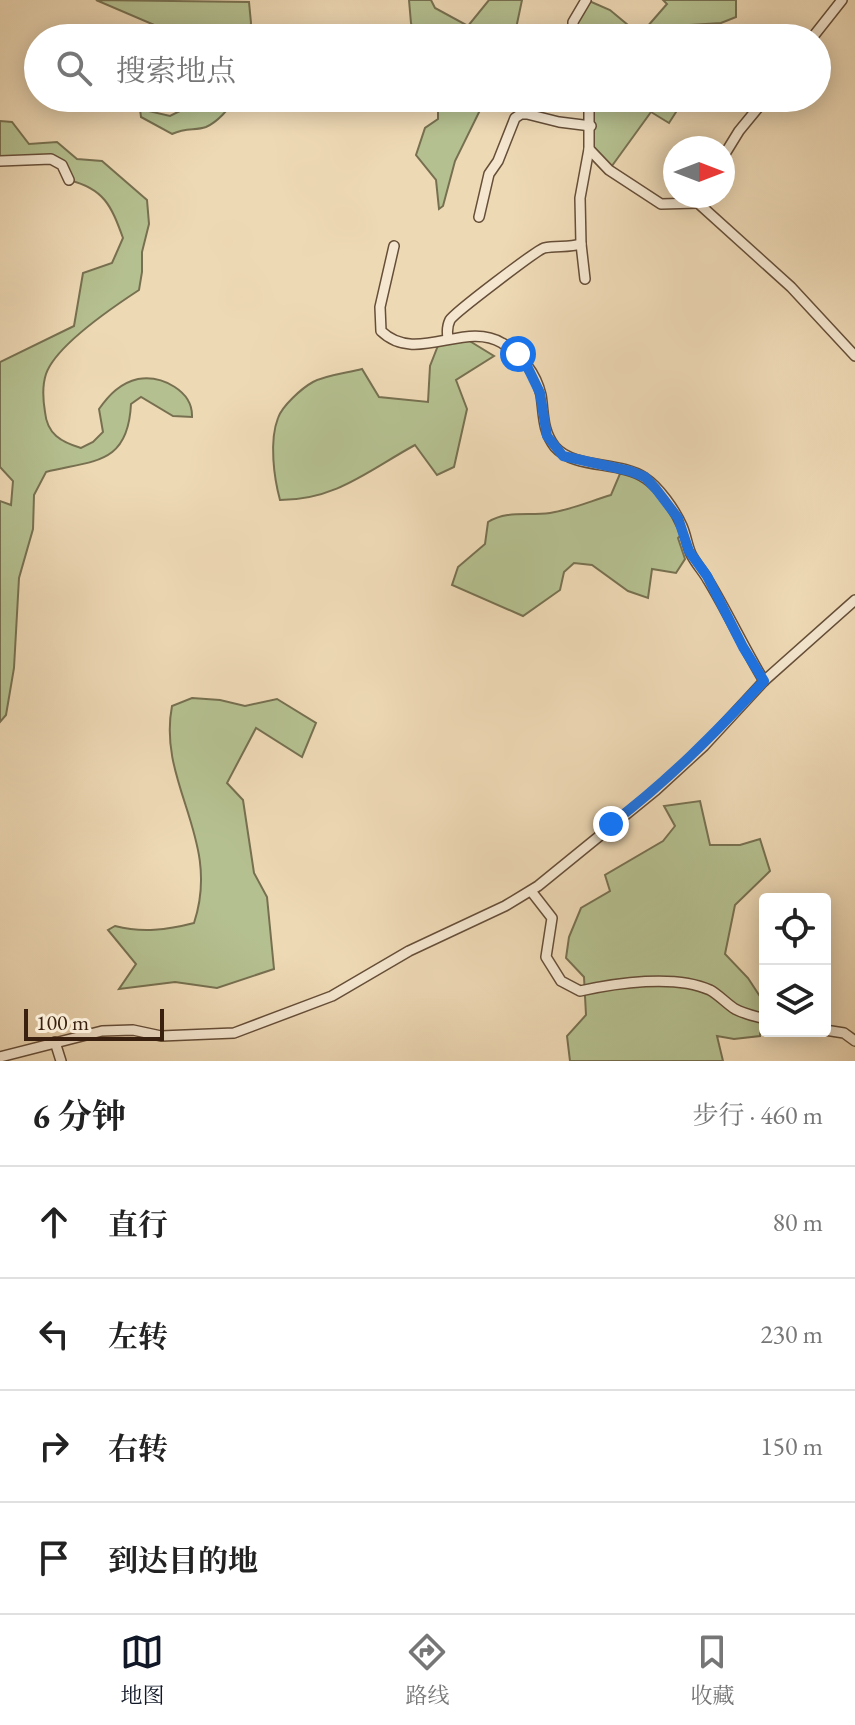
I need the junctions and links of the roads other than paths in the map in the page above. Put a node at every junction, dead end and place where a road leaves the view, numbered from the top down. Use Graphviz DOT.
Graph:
graph roads {
  1 [pos="586,0"];
  2 [pos="842,0"];
  3 [pos="573,24"];
  4 [pos="823,24"];
  5 [pos="590,112"];
  6 [pos="755,112"];
  7 [pos="591,126"];
  8 [pos="735,138"];
  9 [pos="589,149"];
  10 [pos="0,161"];
  11 [pos="69,180"];
  12 [pos="663,204"];
  13 [pos="708,208"];
  14 [pos="479,217"];
  15 [pos="581,244"];
  16 [pos="394,246"];
  17 [pos="585,279"];
  18 [pos="448,338"];
  19 [pos="855,356"];
  20 [pos="855,600"];
  21 [pos="764,681"];
  22 [pos="531,891"];
  23 [pos="759,1017"];
  24 [pos="831,1031"];
  25 [pos="855,1041"];
  26 [pos="55,1042"];
  27 [pos="0,1057"];
  28 [pos="61,1061"];
  1 -- 3 [label="street"];
  2 -- 4 [label="street"];
  5 -- 7 [label="street"];
  6 -- 8 [label="street"];
  7 -- 9 [label="street"];
  7 -- 14 [label="street"];
  9 -- 12 [label="street"];
  9 -- 15 [label="street"];
  10 -- 11 [label="street"];
  13 -- 19 [label="street"];
  15 -- 17 [label="street"];
  15 -- 18 [label="street"];
  16 -- 18 [label="street"];
  18 -- 21 [label="street"];
  20 -- 21 [label="street"];
  21 -- 22 [label="street"];
  22 -- 23 [label="street"];
  22 -- 26 [label="street"];
  24 -- 25 [label="street"];
  26 -- 27 [label="street"];
  26 -- 28 [label="street"];
}
